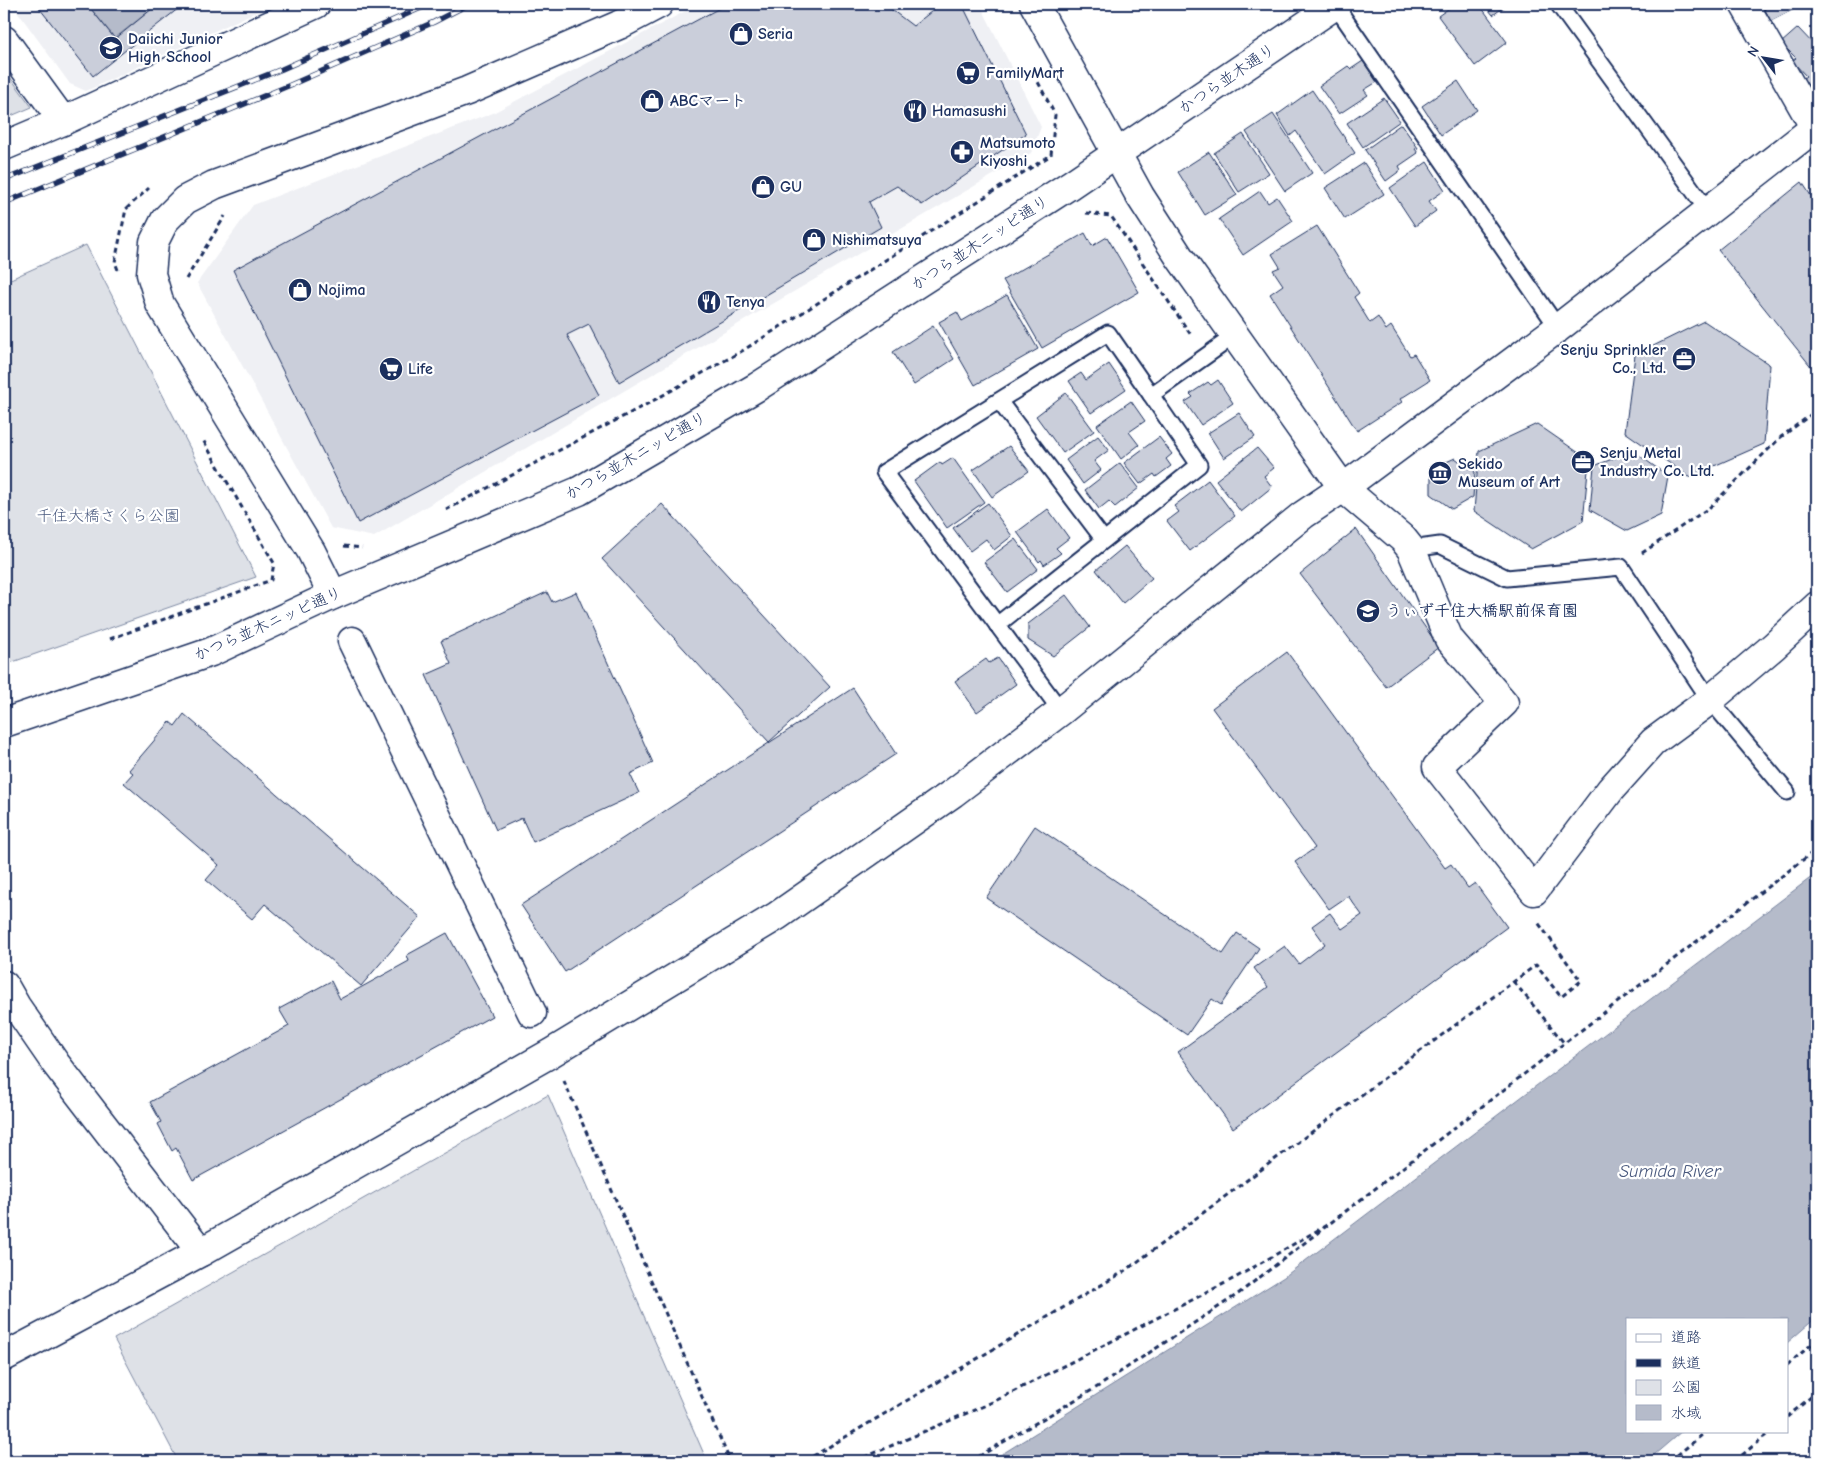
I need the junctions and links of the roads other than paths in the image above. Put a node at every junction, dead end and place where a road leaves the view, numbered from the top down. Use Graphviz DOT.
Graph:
graph roads {
  1 [pos="316,4"];
  2 [pos="659,4"];
  3 [pos="1034,4"];
  4 [pos="1336,4"];
  5 [pos="1558,4"];
  6 [pos="1744,4"];
  7 [pos="4,40"];
  8 [pos="64,121"];
  9 [pos="1815,133"];
  10 [pos="4,146"];
  11 [pos="1116,153"];
  12 [pos="1708,211"];
  13 [pos="1558,328"];
  14 [pos="1234,336"];
  15 [pos="1151,395"];
  16 [pos="998,401"];
  17 [pos="1343,488"];
  18 [pos="1104,540"];
  19 [pos="1411,550"];
  20 [pos="333,595"];
  21 [pos="1817,606"];
  22 [pos="997,625"];
  23 [pos="352,641"];
  24 [pos="1710,700"];
  25 [pos="1060,711"];
  26 [pos="4,723"];
  27 [pos="1787,792"];
  28 [pos="4,984"];
  29 [pos="532,1013"];
  30 [pos="200,1252"];
  31 [pos="4,1356"];
  1 -- 8 [label="street"];
  2 -- 20 [label="street"];
  3 -- 11 [label="street"];
  4 -- 11 [label="street, かつら並木通り"];
  4 -- 13 [label="lane"];
  5 -- 12 [label="lane"];
  6 -- 9 [label="street"];
  7 -- 8 [label="street"];
  8 -- 10 [label="street"];
  9 -- 12 [label="street"];
  11 -- 14 [label="street"];
  11 -- 20 [label="street, かつら並木ニッピ通り"];
  12 -- 13 [label="street"];
  13 -- 17 [label="street"];
  14 -- 15 [label="lane"];
  14 -- 17 [label="street"];
  15 -- 16 [label="lane"];
  15 -- 18 [label="lane"];
  16 -- 18 [label="lane"];
  16 -- 22 [label="lane"];
  17 -- 19 [label="street"];
  17 -- 25 [label="street"];
  18 -- 22 [label="lane"];
  19 -- 24 [label="lane"];
  19 -- 24 [label="street"];
  20 -- 26 [label="street, かつら並木ニッピ通り"];
  21 -- 24 [label="street"];
  22 -- 25 [label="lane"];
  23 -- 29 [label="street"];
  24 -- 27 [label="lane"];
  25 -- 30 [label="street"];
  28 -- 30 [label="street"];
  30 -- 31 [label="street"];
}
